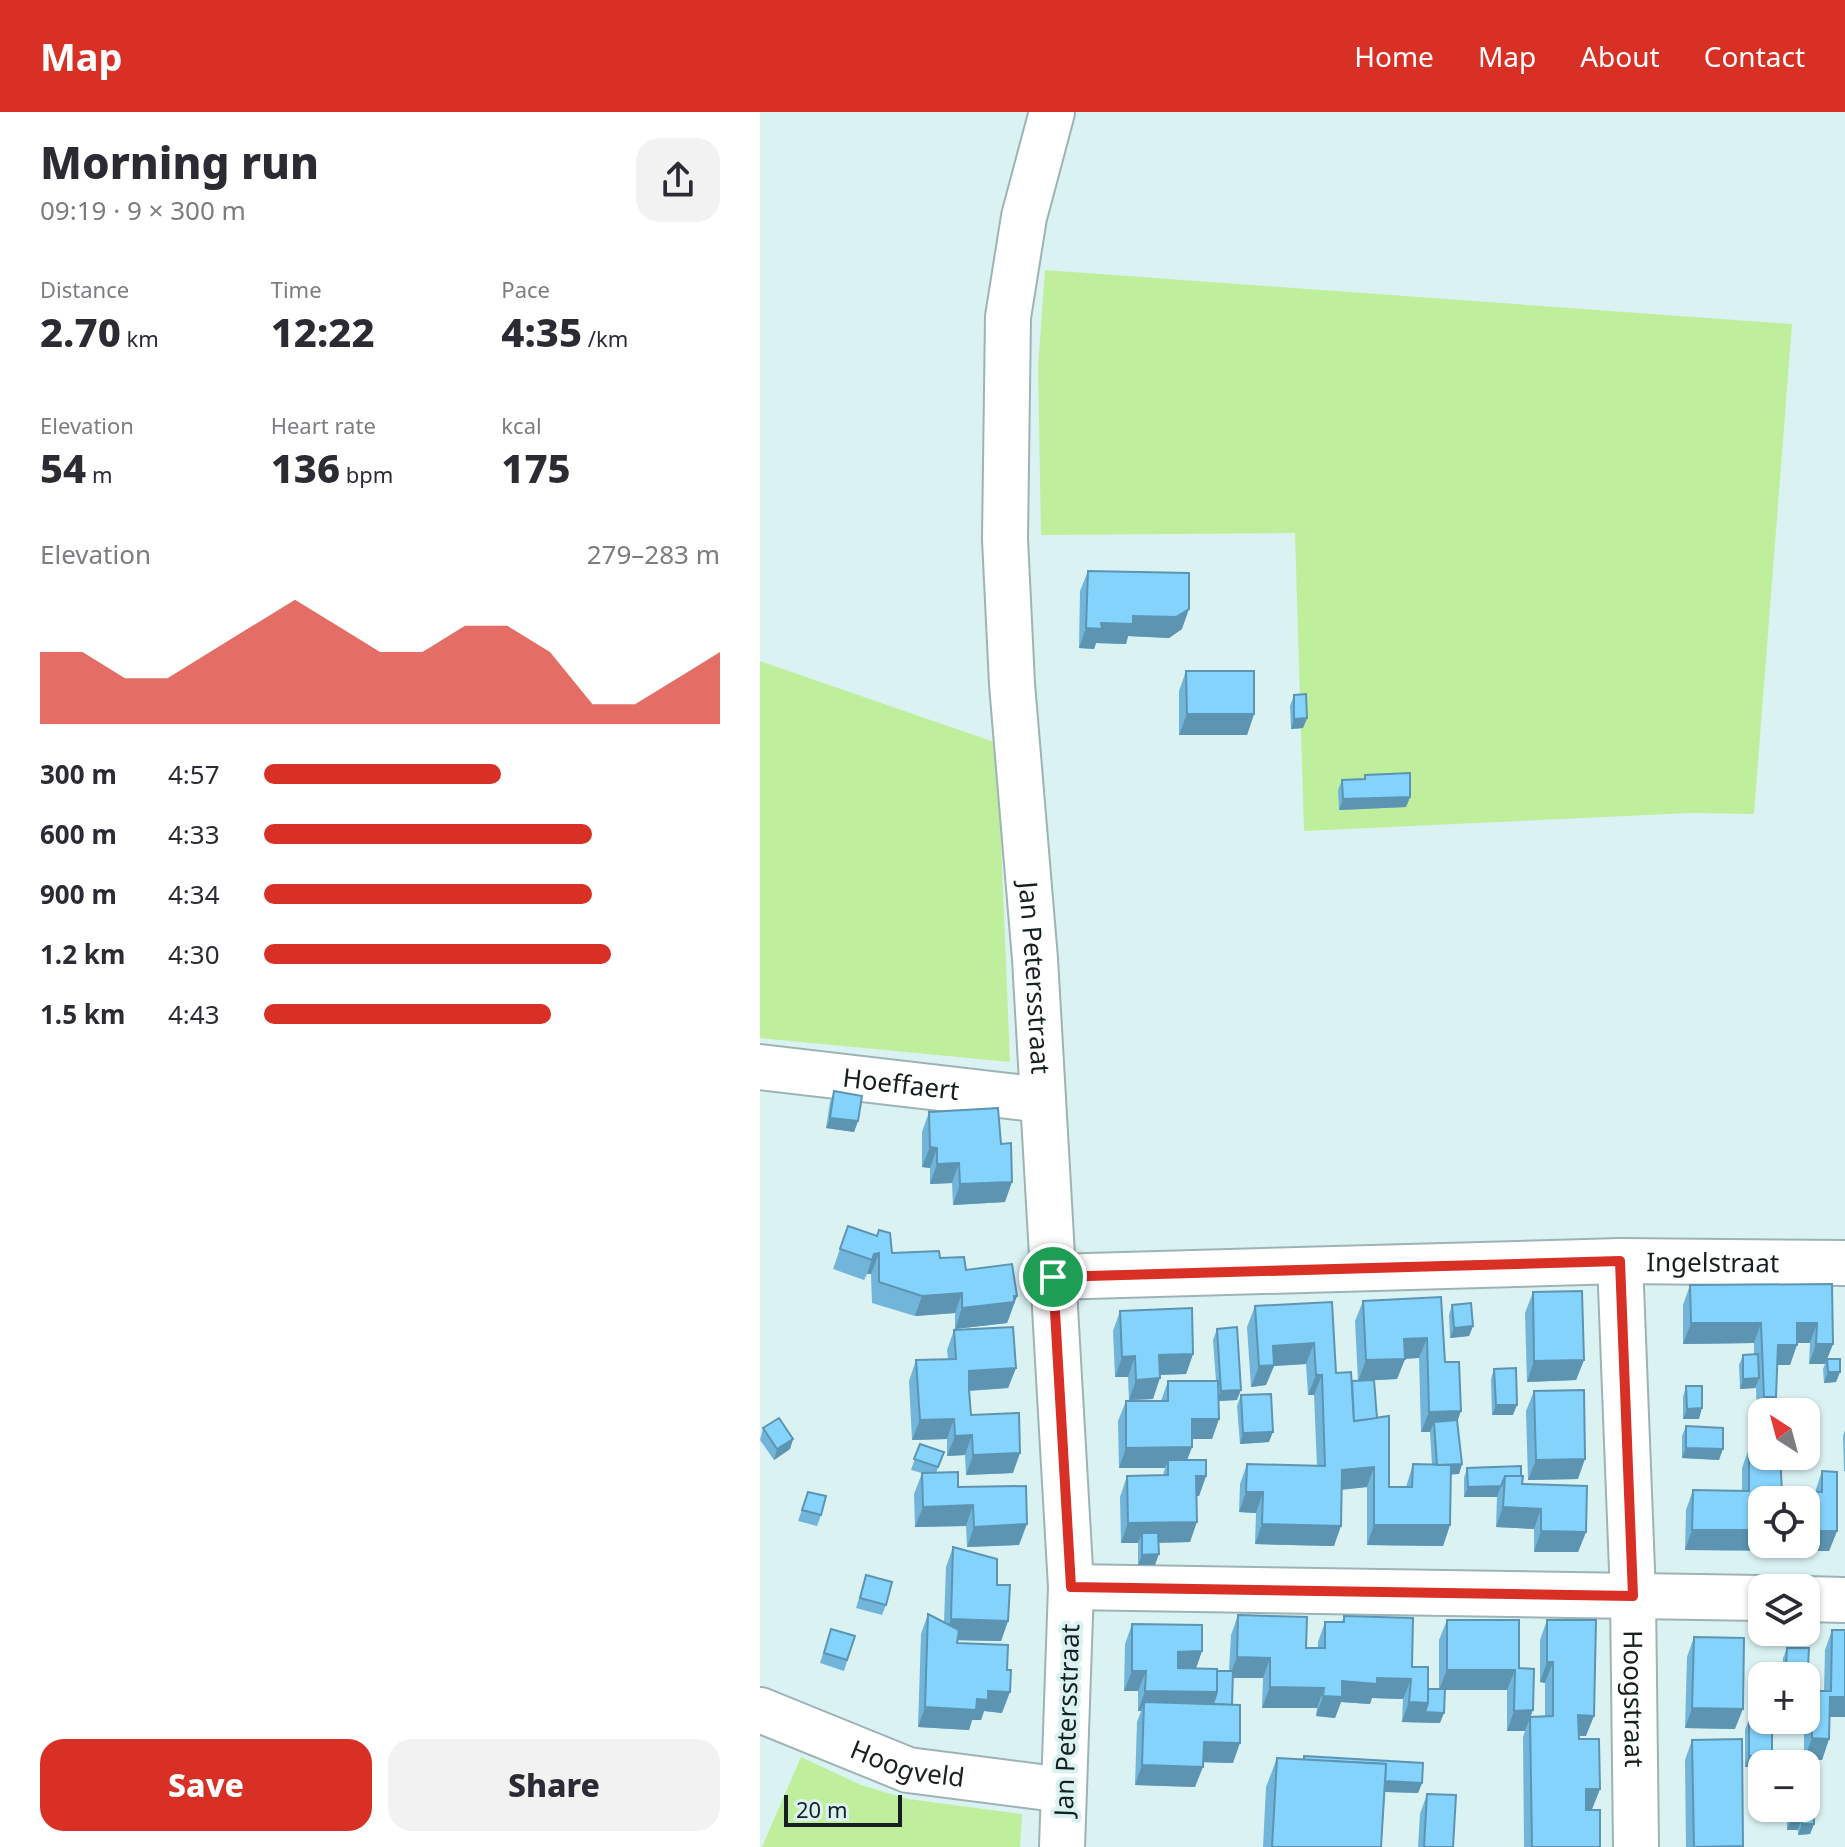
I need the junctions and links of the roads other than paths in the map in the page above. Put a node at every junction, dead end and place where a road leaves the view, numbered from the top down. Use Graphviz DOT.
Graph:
graph roads {
  1 [pos="1052,112"];
  2 [pos="760,1067"];
  3 [pos="1043,1100"];
  4 [pos="1620,1261"];
  5 [pos="1845,1263"];
  6 [pos="1053,1277"];
  7 [pos="1071,1587"];
  8 [pos="1633,1596"];
  9 [pos="1748,1598"];
  10 [pos="1820,1599"];
  11 [pos="1845,1600"];
  12 [pos="760,1710"];
  13 [pos="1064,1790"];
  14 [pos="1062,1847"];
  15 [pos="1636,1847"];
  1 -- 3 [label="street, Jan Petersstraat"];
  2 -- 3 [label="street, Hoeffaert"];
  3 -- 6 [label="street, Jan Petersstraat"];
  4 -- 5 [label="street, Ingelstraat"];
  4 -- 6 [label="street, Ingelstraat"];
  4 -- 8 [label="street, Hoogstraat"];
  6 -- 7 [label="street, Jan Petersstraat"];
  7 -- 8 [label="street"];
  7 -- 13 [label="street, Jan Petersstraat"];
  8 -- 9 [label="street"];
  8 -- 15 [label="street, Hoogstraat"];
  10 -- 11 [label="street"];
  12 -- 13 [label="street, Hoogveld"];
  13 -- 14 [label="street, Jan Petersstraat"];
}
